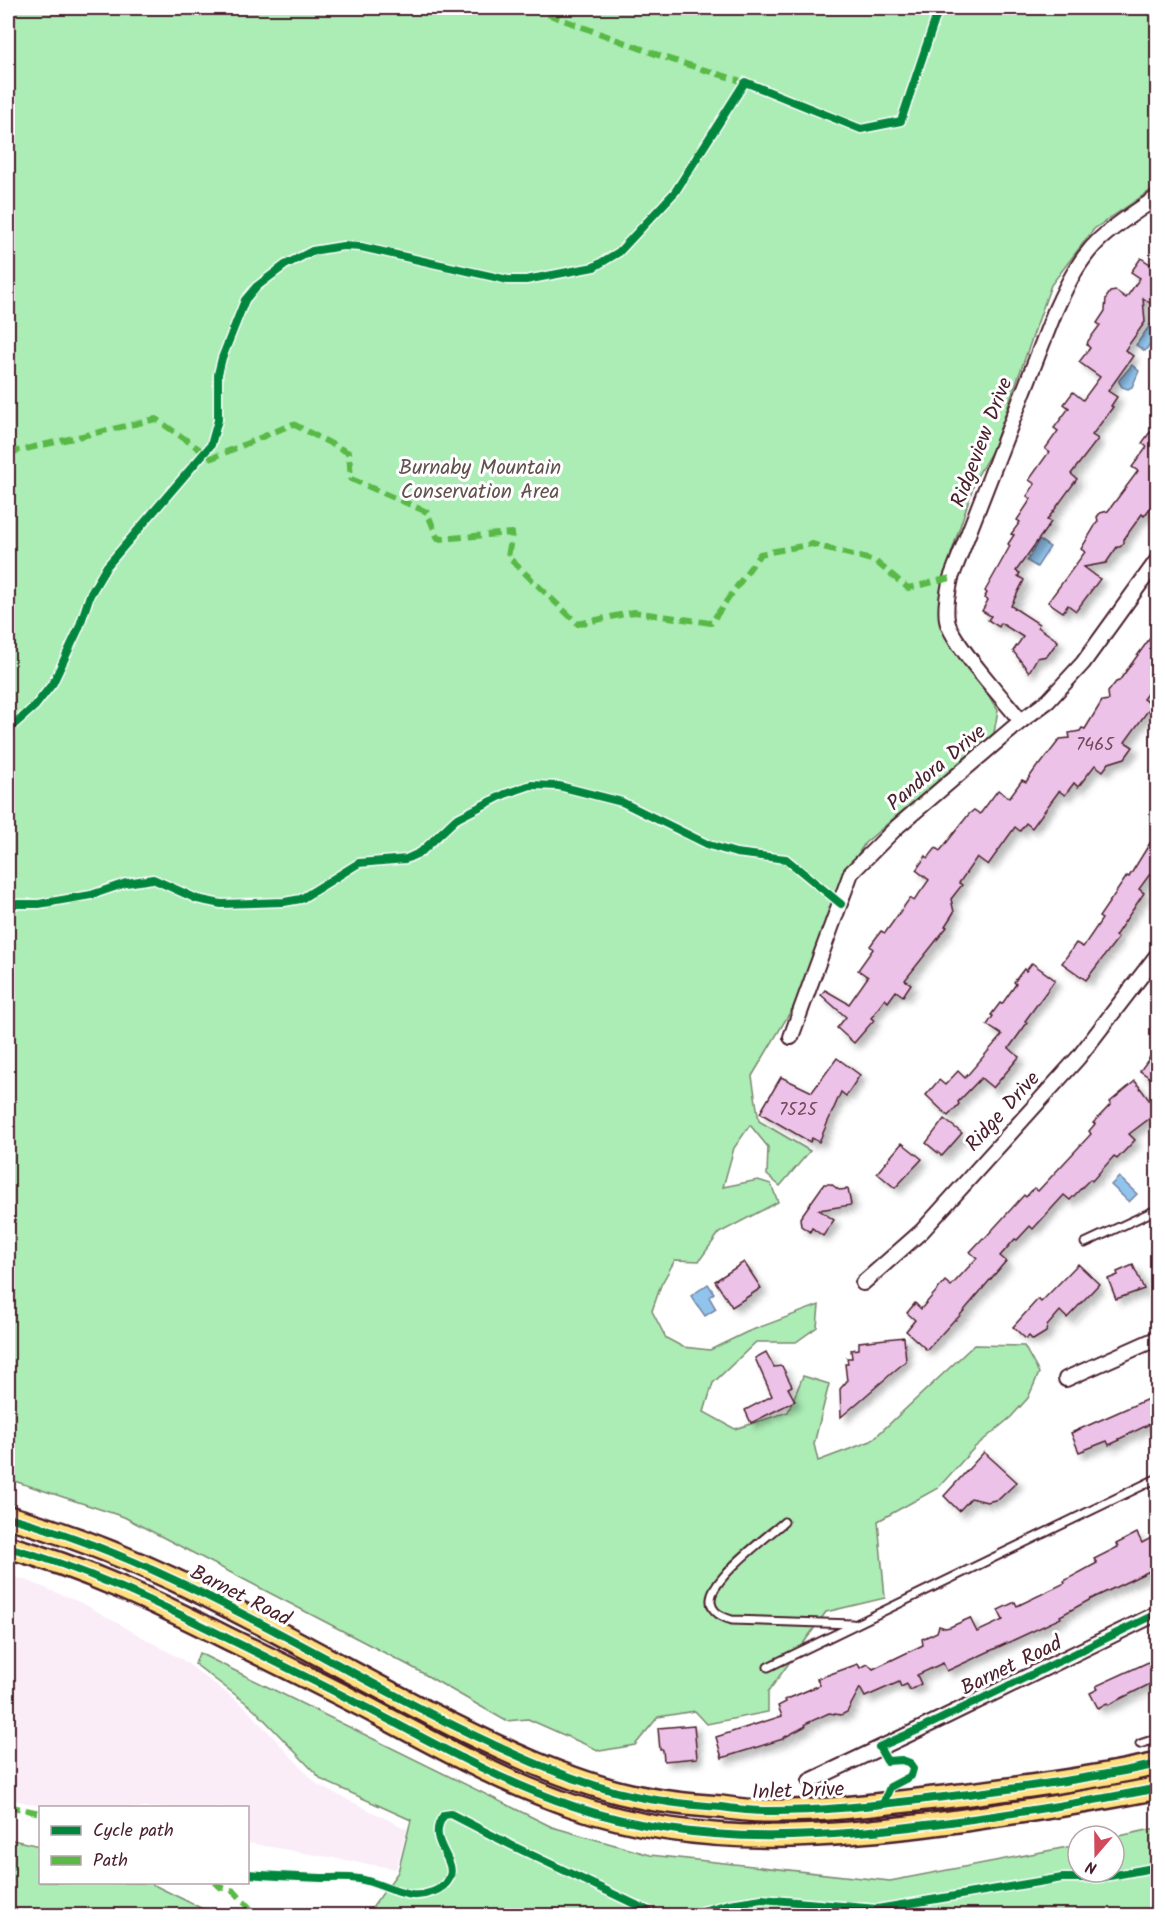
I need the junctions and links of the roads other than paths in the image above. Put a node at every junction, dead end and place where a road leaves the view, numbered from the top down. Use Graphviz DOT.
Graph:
graph roads {
  1 [pos="1158,197"];
  2 [pos="1158,559"];
  3 [pos="1021,721"];
  4 [pos="1158,954"];
  5 [pos="791,1037"];
  6 [pos="1158,1209"];
  7 [pos="1085,1243"];
  8 [pos="863,1283"];
  9 [pos="1158,1338"];
  10 [pos="1066,1379"];
  11 [pos="1158,1478"];
  12 [pos="8,1517"];
  13 [pos="784,1522"];
  14 [pos="8,1547"];
  15 [pos="1158,1613"];
  16 [pos="852,1624"];
  17 [pos="768,1666"];
  18 [pos="451,1724"];
  19 [pos="1158,1738"];
  20 [pos="1140,1744"];
  21 [pos="1158,1764"];
  22 [pos="810,1781"];
  23 [pos="1158,1788"];
  1 -- 3 [label="street, Ridgeview Drive"];
  2 -- 3 [label="street, Pandora Drive"];
  3 -- 5 [label="street, Pandora Drive"];
  4 -- 8 [label="street, Ridge Drive"];
  6 -- 7 [label="lane"];
  9 -- 10 [label="street"];
  11 -- 16 [label="lane"];
  12 -- 18 [label="main road, Barnet Road"];
  13 -- 16 [label="lane"];
  14 -- 23 [label="main road, Barnet Road"];
  15 -- 22 [label="street, Barnet Road"];
  16 -- 17 [label="lane"];
  18 -- 21 [label="main road, Inlet Drive"];
  19 -- 20 [label="lane"];
}
